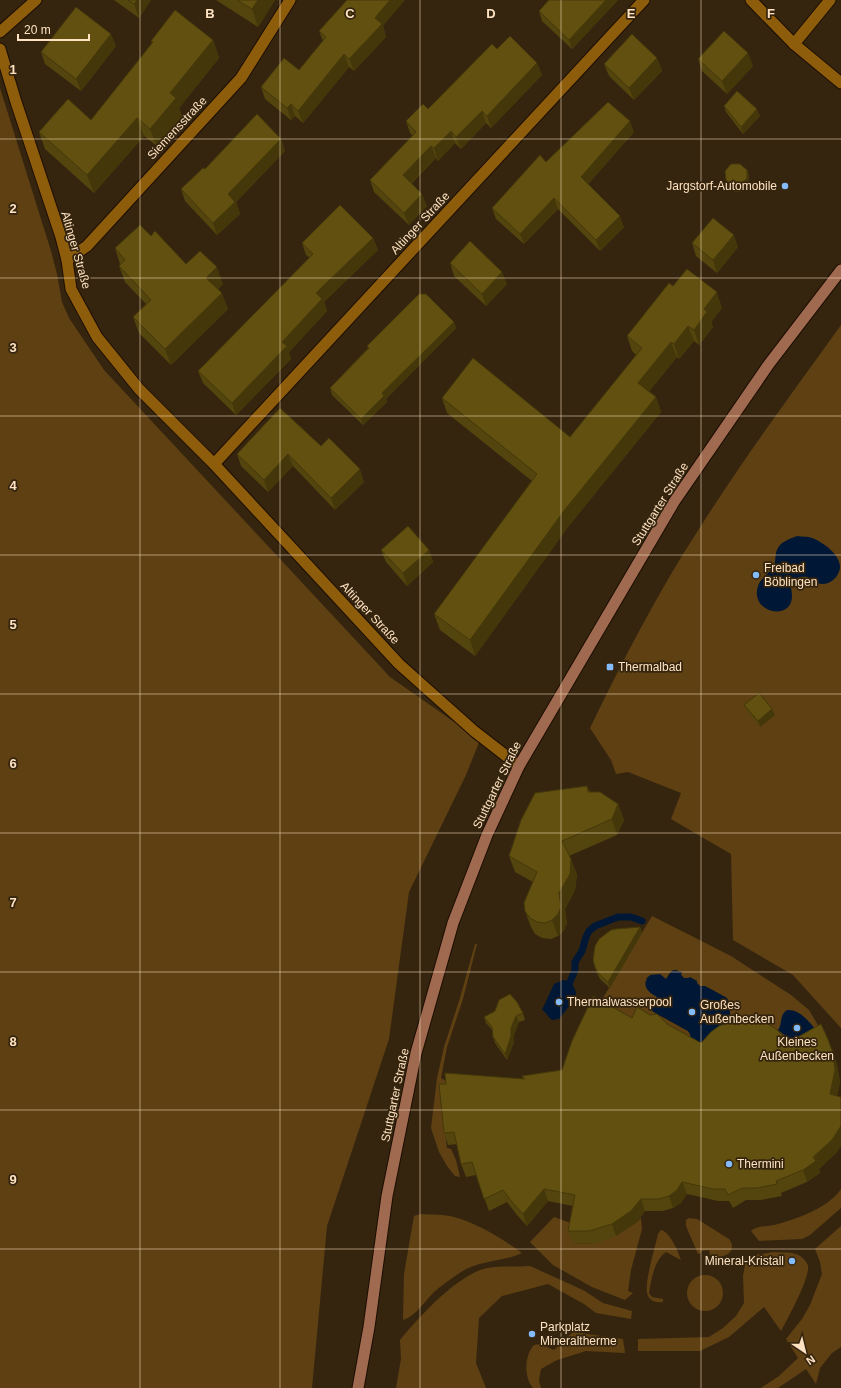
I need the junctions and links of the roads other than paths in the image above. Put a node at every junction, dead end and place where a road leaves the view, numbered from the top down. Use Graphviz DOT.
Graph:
graph roads {
  1 [pos="36,0"];
  2 [pos="290,0"];
  3 [pos="644,0"];
  4 [pos="752,0"];
  5 [pos="830,0"];
  6 [pos="0,32"];
  7 [pos="794,44"];
  8 [pos="0,49"];
  9 [pos="841,83"];
  10 [pos="67,260"];
  11 [pos="841,270"];
  12 [pos="214,464"];
  13 [pos="519,766"];
  14 [pos="358,1388"];
  1 -- 6 [label="street"];
  2 -- 10 [label="street, Siemensstraße"];
  3 -- 12 [label="street, Altinger Straße"];
  4 -- 7 [label="street"];
  5 -- 7 [label="street"];
  7 -- 9 [label="street"];
  8 -- 10 [label="street, Altinger Straße"];
  10 -- 12 [label="street, Altinger Straße"];
  11 -- 13 [label="main road, Stuttgarter Straße"];
  12 -- 13 [label="street, Altinger Straße"];
  13 -- 14 [label="main road, Stuttgarter Straße"];
}
